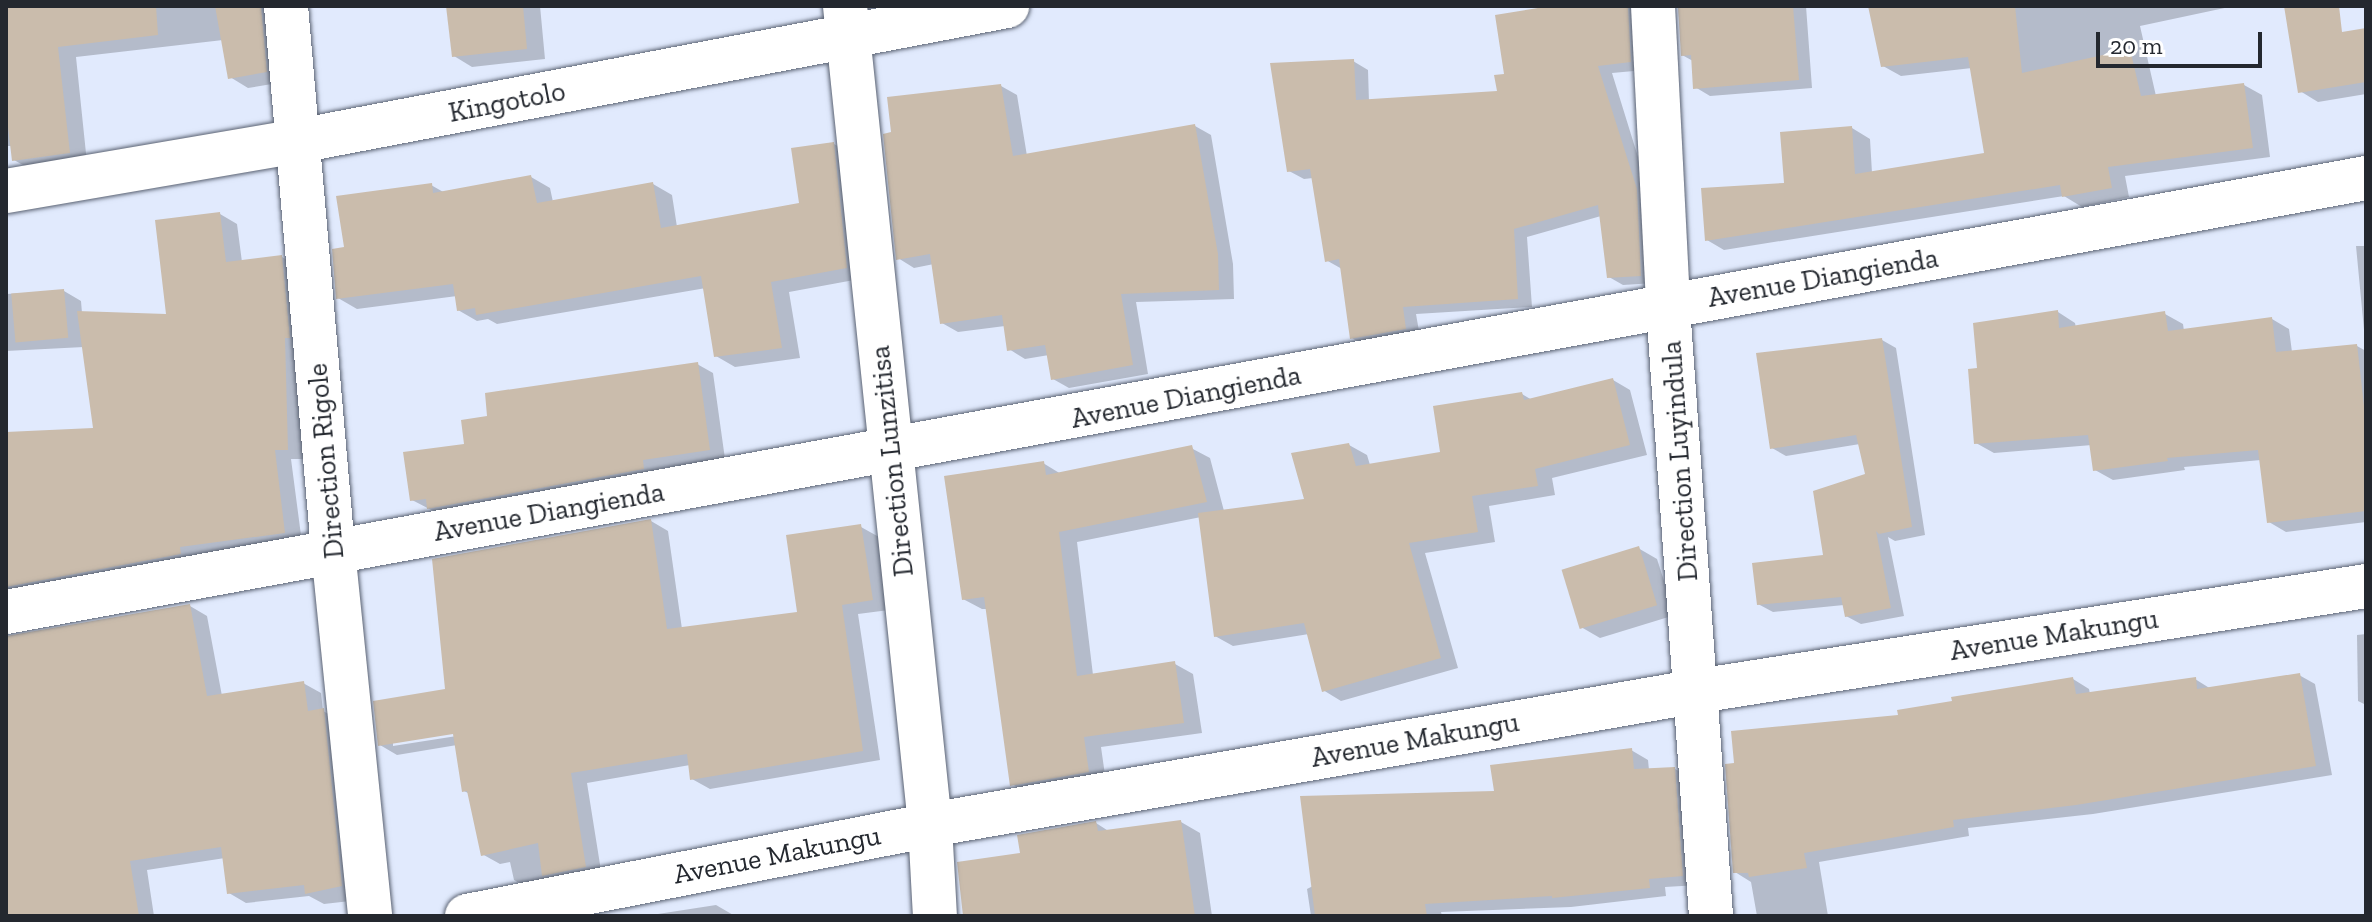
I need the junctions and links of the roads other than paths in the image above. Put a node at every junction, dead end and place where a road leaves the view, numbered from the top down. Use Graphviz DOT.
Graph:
graph roads {
  1 [pos="286,6"];
  2 [pos="1007,6"];
  3 [pos="1653,6"];
  4 [pos="847,22"];
  5 [pos="298,141"];
  6 [pos="2366,178"];
  7 [pos="6,191"];
  8 [pos="1668,307"];
  9 [pos="891,452"];
  10 [pos="333,550"];
  11 [pos="2366,586"];
  12 [pos="6,612"];
  13 [pos="1698,691"];
  14 [pos="930,825"];
  15 [pos="370,916"];
  16 [pos="467,916"];
  17 [pos="935,916"];
  18 [pos="1711,916"];
  1 -- 5 [label="street, Direction Rigole"];
  2 -- 4 [label="street, Kingotolo"];
  3 -- 8 [label="street, Direction Luyindula"];
  4 -- 5 [label="street, Kingotolo"];
  4 -- 9 [label="street, Direction Lunzitisa"];
  5 -- 7 [label="street, Kingotolo"];
  5 -- 10 [label="street, Direction Rigole"];
  6 -- 8 [label="street, Avenue Diangienda"];
  8 -- 9 [label="street, Avenue Diangienda"];
  8 -- 13 [label="street, Direction Luyindula"];
  9 -- 10 [label="street, Avenue Diangienda"];
  9 -- 14 [label="street, Direction Lunzitisa"];
  10 -- 12 [label="street, Avenue Diangienda"];
  10 -- 15 [label="street, Direction Rigole"];
  11 -- 13 [label="street, Avenue Makungu"];
  13 -- 14 [label="street, Avenue Makungu"];
  13 -- 18 [label="street, Direction Luyindula"];
  14 -- 16 [label="street, Avenue Makungu"];
  14 -- 17 [label="street, Direction Lunzitisa"];
}
